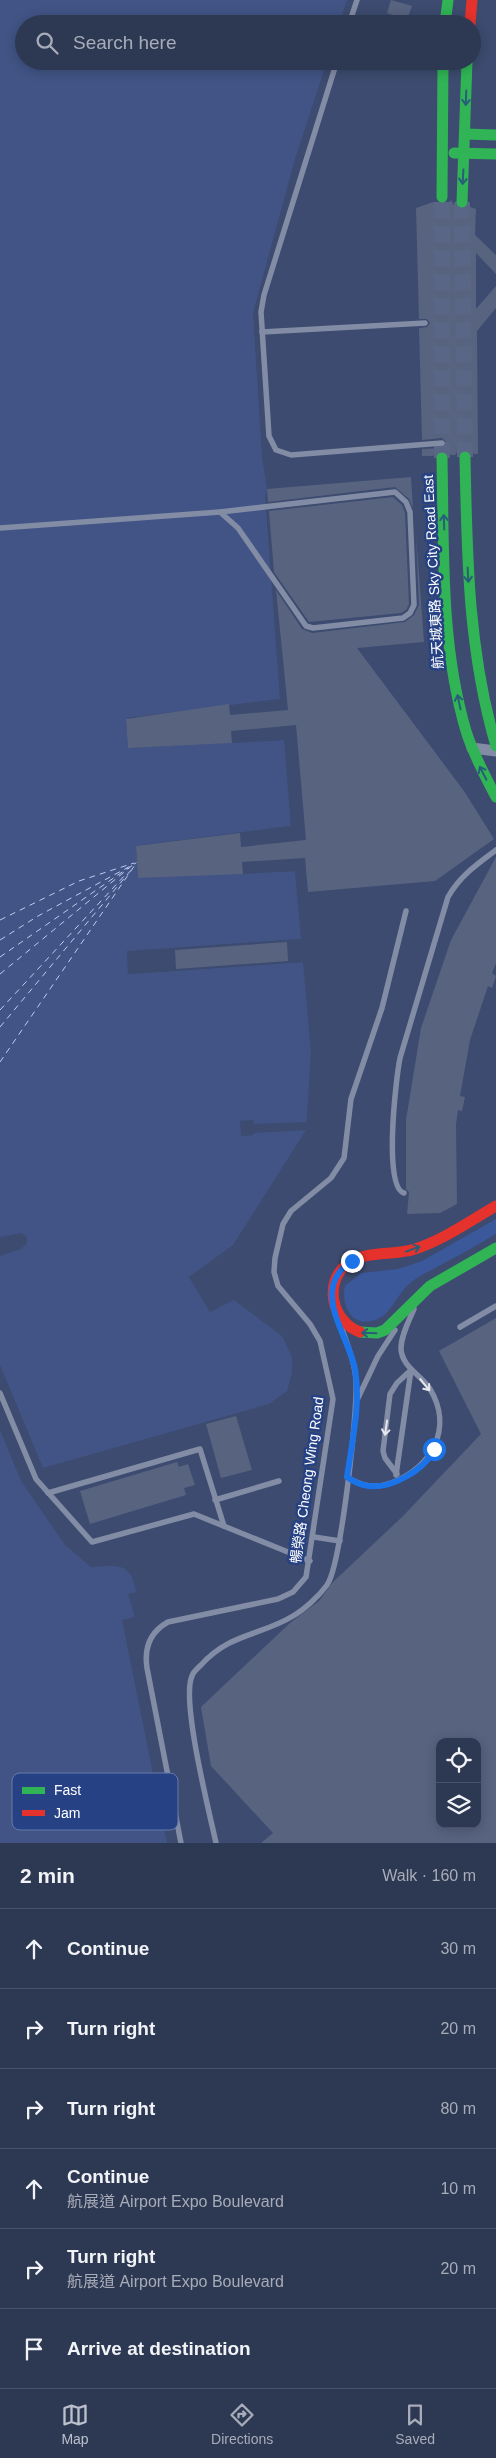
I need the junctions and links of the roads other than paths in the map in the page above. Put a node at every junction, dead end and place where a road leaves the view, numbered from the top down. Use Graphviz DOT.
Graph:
graph roads {
  1 [pos="356,0"];
  2 [pos="448,0"];
  3 [pos="472,0"];
  4 [pos="352,15"];
  5 [pos="446,15"];
  6 [pos="471,15"];
  7 [pos="334,70"];
  8 [pos="443,70"];
  9 [pos="467,70"];
  10 [pos="461,134"];
  11 [pos="496,135"];
  12 [pos="442,152"];
  13 [pos="464,153"];
  14 [pos="496,154"];
  15 [pos="442,197"];
  16 [pos="462,202"];
  17 [pos="425,323"];
  18 [pos="262,332"];
  19 [pos="442,444"];
  20 [pos="465,457"];
  21 [pos="442,458"];
  22 [pos="220,512"];
  23 [pos="0,528"];
  24 [pos="496,746"];
  25 [pos="472,748"];
  26 [pos="496,751"];
  27 [pos="496,797"];
  28 [pos="496,850"];
  29 [pos="406,911"];
  30 [pos="404,1193"];
  31 [pos="496,1206"];
  32 [pos="496,1248"];
  33 [pos="420,1295"];
  34 [pos="411,1305"];
  35 [pos="496,1306"];
  36 [pos="337,1315"];
  37 [pos="460,1326"];
  38 [pos="411,1370"];
  39 [pos="0,1393"];
  40 [pos="357,1400"];
  41 [pos="396,1474"];
  42 [pos="347,1477"];
  43 [pos="279,1481"];
  44 [pos="395,1482"];
  45 [pos="48,1493"];
  46 [pos="216,1500"];
  47 [pos="224,1526"];
  48 [pos="314,1537"];
  49 [pos="340,1541"];
  50 [pos="310,1561"];
  51 [pos="167,1773"];
  52 [pos="178,1828"];
  53 [pos="181,1843"];
  54 [pos="216,1843"];
  1 -- 4 [label="lane"];
  2 -- 5 [label="street"];
  3 -- 6 [label="street"];
  7 -- 18 [label="lane"];
  8 -- 12 [label="street"];
  9 -- 10 [label="street, one-way"];
  10 -- 11 [label="street"];
  10 -- 13 [label="street"];
  12 -- 13 [label="street"];
  12 -- 15 [label="street"];
  13 -- 14 [label="street"];
  13 -- 16 [label="street, one-way"];
  17 -- 18 [label="lane"];
  18 -- 19 [label="lane"];
  20 -- 24 [label="street, one-way"];
  25 -- 21 [label="street, 航天城東路 Sky City Road East, one-way"];
  22 -- 22 [label="lane"];
  22 -- 23 [label="lane"];
  25 -- 26 [label="street"];
  27 -- 25 [label="street, 航天城東路 Sky City Road East, one-way"];
  28 -- 30 [label="lane"];
  29 -- 48 [label="lane, 暢榮路 Cheong Wing Road"];
  36 -- 31 [label="street, one-way"];
  32 -- 33 [label="street"];
  33 -- 34 [label="street"];
  33 -- 38 [label="lane"];
  34 -- 36 [label="street, one-way"];
  34 -- 40 [label="lane"];
  35 -- 37 [label="lane"];
  36 -- 40 [label="lane"];
  38 -- 41 [label="lane"];
  38 -- 41 [label="lane, one-way"];
  38 -- 44 [label="lane, one-way"];
  39 -- 45 [label="lane"];
  40 -- 42 [label="lane"];
  41 -- 44 [label="lane"];
  42 -- 44 [label="lane"];
  42 -- 49 [label="lane"];
  43 -- 46 [label="lane"];
  45 -- 46 [label="lane"];
  45 -- 47 [label="lane"];
  46 -- 47 [label="lane"];
  47 -- 50 [label="lane"];
  48 -- 49 [label="lane"];
  48 -- 50 [label="lane, 暢榮路 Cheong Wing Road"];
  49 -- 54 [label="lane"];
  50 -- 51 [label="lane, 暢榮路 Cheong Wing Road"];
  52 -- 53 [label="lane, 暢榮路 Cheong Wing Road"];
}
